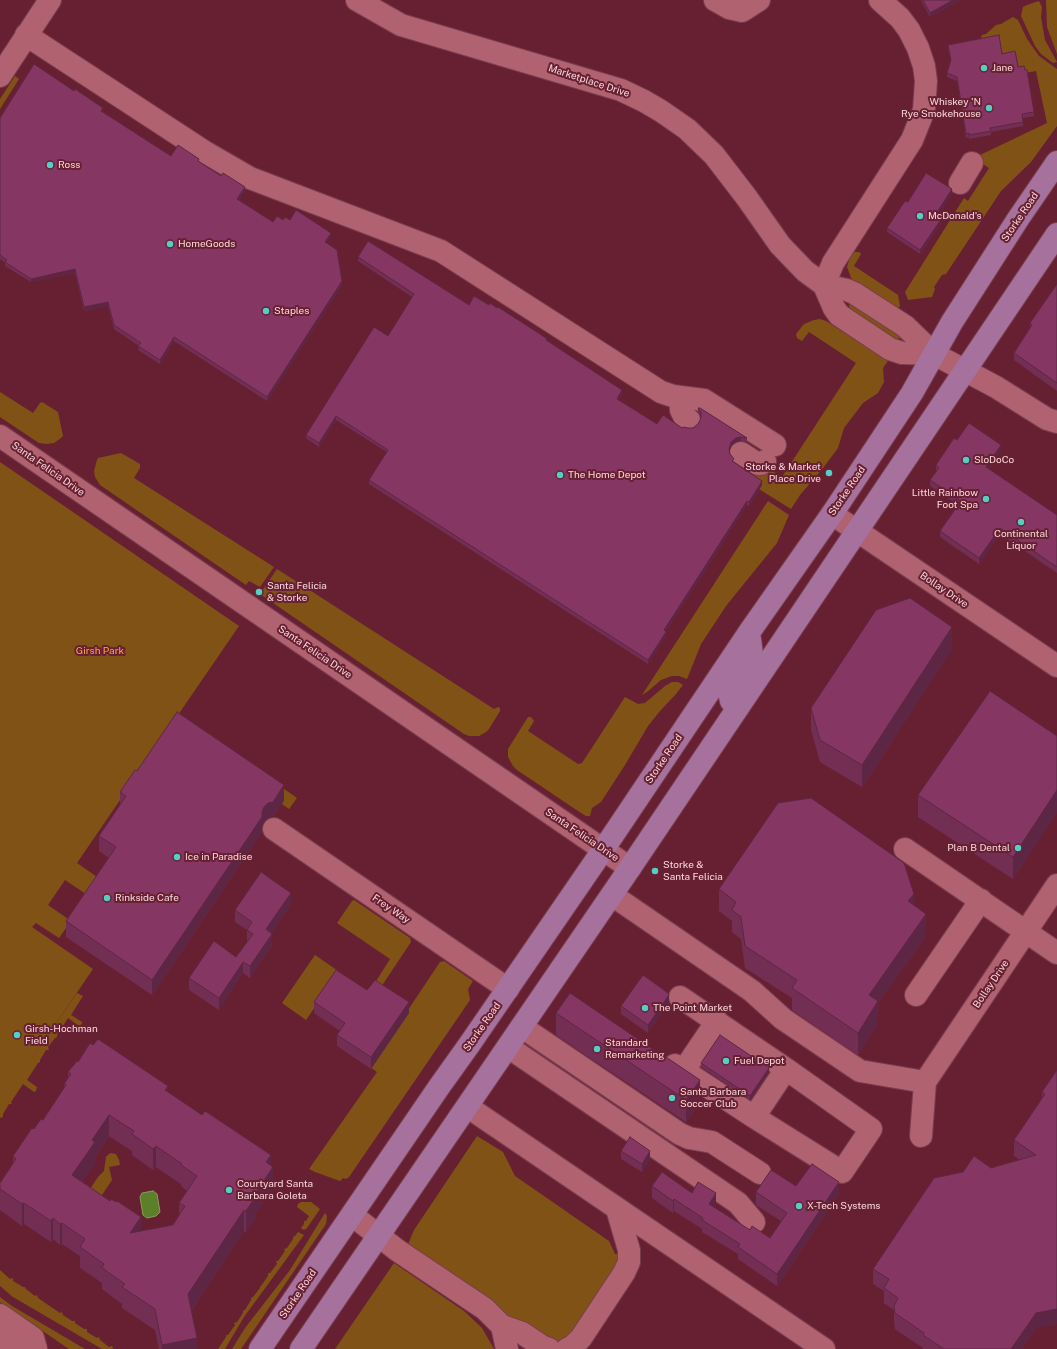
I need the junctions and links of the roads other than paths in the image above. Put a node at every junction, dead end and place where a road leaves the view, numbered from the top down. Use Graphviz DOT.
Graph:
graph roads {
  1 [pos="50,0"];
  2 [pos="357,0"];
  3 [pos="715,0"];
  4 [pos="759,0"];
  5 [pos="880,0"];
  6 [pos="26,35"];
  7 [pos="0,76"];
  8 [pos="1057,162"];
  9 [pos="972,163"];
  10 [pos="960,183"];
  11 [pos="1057,234"];
  12 [pos="824,285"];
  13 [pos="934,354"];
  14 [pos="965,370"];
  15 [pos="680,397"];
  16 [pos="690,420"];
  17 [pos="1057,422"];
  18 [pos="0,436"];
  19 [pos="741,453"];
  20 [pos="832,514"];
  21 [pos="857,532"];
  22 [pos="750,631"];
  23 [pos="1057,666"];
  24 [pos="738,708"];
  25 [pos="274,828"];
  26 [pos="905,848"];
  27 [pos="603,850"];
  28 [pos="630,868"];
  29 [pos="1057,885"];
  30 [pos="612,895"];
  31 [pos="981,900"];
  32 [pos="1026,932"];
  33 [pos="1057,953"];
  34 [pos="508,989"];
  35 [pos="916,995"];
  36 [pos="680,997"];
  37 [pos="717,1021"];
  38 [pos="522,1028"];
  39 [pos="508,1047"];
  40 [pos="659,1055"];
  41 [pos="786,1069"];
  42 [pos="684,1070"];
  43 [pos="925,1082"];
  44 [pos="468,1107"];
  45 [pos="754,1117"];
  46 [pos="921,1136"];
  47 [pos="760,1173"];
  48 [pos="617,1209"];
  49 [pos="352,1215"];
  50 [pos="754,1222"];
  51 [pos="379,1235"];
  52 [pos="0,1315"];
  53 [pos="502,1326"];
  54 [pos="0,1336"];
  55 [pos="20,1349"];
  56 [pos="35,1349"];
  57 [pos="260,1349"];
  58 [pos="301,1349"];
  59 [pos="507,1349"];
  60 [pos="549,1349"];
  61 [pos="567,1349"];
  62 [pos="824,1349"];
  1 -- 6 [label="street"];
  2 -- 12 [label="street, Marketplace Drive"];
  3 -- 4 [label="street"];
  5 -- 12 [label="street"];
  6 -- 7 [label="street"];
  6 -- 15 [label="street"];
  8 -- 13 [label="main road, Storke Road"];
  9 -- 10 [label="street"];
  11 -- 14 [label="main road"];
  12 -- 13 [label="street"];
  13 -- 14 [label="street"];
  13 -- 20 [label="main road, Storke Road"];
  14 -- 17 [label="street"];
  14 -- 21 [label="main road"];
  15 -- 16 [label="street"];
  15 -- 19 [label="street"];
  18 -- 27 [label="street, Santa Felicia Drive"];
  20 -- 21 [label="street, Bollay Drive"];
  20 -- 22 [label="main road, Storke Road"];
  21 -- 23 [label="street, Bollay Drive"];
  21 -- 24 [label="main road"];
  22 -- 24 [label="main road"];
  22 -- 27 [label="main road, Storke Road"];
  24 -- 28 [label="main road"];
  25 -- 34 [label="street, Frey Way"];
  26 -- 31 [label="street"];
  27 -- 28 [label="street, Santa Felicia Drive"];
  27 -- 34 [label="main road, Storke Road"];
  28 -- 30 [label="main road"];
  29 -- 32 [label="street, Bollay Drive"];
  30 -- 38 [label="main road"];
  30 -- 43 [label="street"];
  31 -- 32 [label="street"];
  31 -- 35 [label="street"];
  32 -- 33 [label="street"];
  32 -- 43 [label="street, Bollay Drive"];
  34 -- 49 [label="main road, Storke Road"];
  36 -- 37 [label="street"];
  37 -- 41 [label="street"];
  37 -- 42 [label="street"];
  38 -- 39 [label="main road"];
  38 -- 47 [label="street"];
  39 -- 44 [label="main road"];
  39 -- 50 [label="street"];
  40 -- 42 [label="street"];
  41 -- 45 [label="street"];
  41 -- 45 [label="street"];
  42 -- 45 [label="street"];
  43 -- 46 [label="street"];
  44 -- 48 [label="street"];
  44 -- 51 [label="main road"];
  48 -- 61 [label="street"];
  48 -- 62 [label="street"];
  49 -- 51 [label="street"];
  49 -- 57 [label="main road, Storke Road"];
  51 -- 53 [label="street"];
  51 -- 58 [label="main road"];
  52 -- 56 [label="street"];
  53 -- 59 [label="street"];
  53 -- 60 [label="street"];
  54 -- 55 [label="street"];
}
